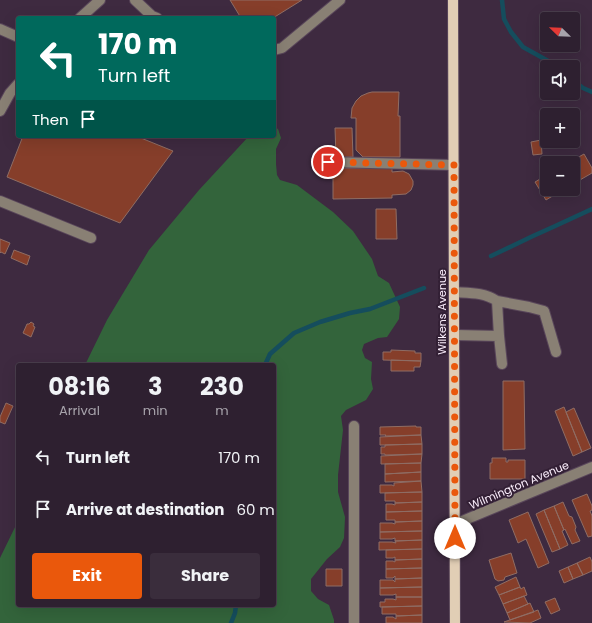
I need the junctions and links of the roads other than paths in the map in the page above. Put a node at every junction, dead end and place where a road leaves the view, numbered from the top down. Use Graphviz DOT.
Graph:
graph roads {
  1 [pos="100,0"];
  2 [pos="135,0"];
  3 [pos="340,0"];
  4 [pos="453,0"];
  5 [pos="82,16"];
  6 [pos="152,16"];
  7 [pos="0,29"];
  8 [pos="16,36"];
  9 [pos="276,50"];
  10 [pos="16,86"];
  11 [pos="0,111"];
  12 [pos="328,162"];
  13 [pos="454,165"];
  14 [pos="0,201"];
  15 [pos="90,238"];
  16 [pos="454,292"];
  17 [pos="498,301"];
  18 [pos="455,335"];
  19 [pos="499,336"];
  20 [pos="556,352"];
  21 [pos="502,364"];
  22 [pos="354,426"];
  23 [pos="592,467"];
  24 [pos="455,524"];
  25 [pos="354,623"];
  26 [pos="455,623"];
  1 -- 5 [label="street"];
  2 -- 6 [label="street"];
  3 -- 9 [label="street"];
  4 -- 13 [label="main road, Wilkens Avenue"];
  7 -- 8 [label="street"];
  10 -- 11 [label="street"];
  12 -- 13 [label="street"];
  13 -- 16 [label="main road, Wilkens Avenue"];
  14 -- 15 [label="street"];
  16 -- 17 [label="street"];
  16 -- 18 [label="main road, Wilkens Avenue"];
  17 -- 19 [label="street"];
  17 -- 20 [label="street"];
  18 -- 19 [label="street"];
  18 -- 24 [label="main road, Wilkens Avenue"];
  19 -- 21 [label="street"];
  22 -- 25 [label="street"];
  23 -- 24 [label="street, Wilmington Avenue"];
  24 -- 26 [label="main road, Wilkens Avenue"];
}
